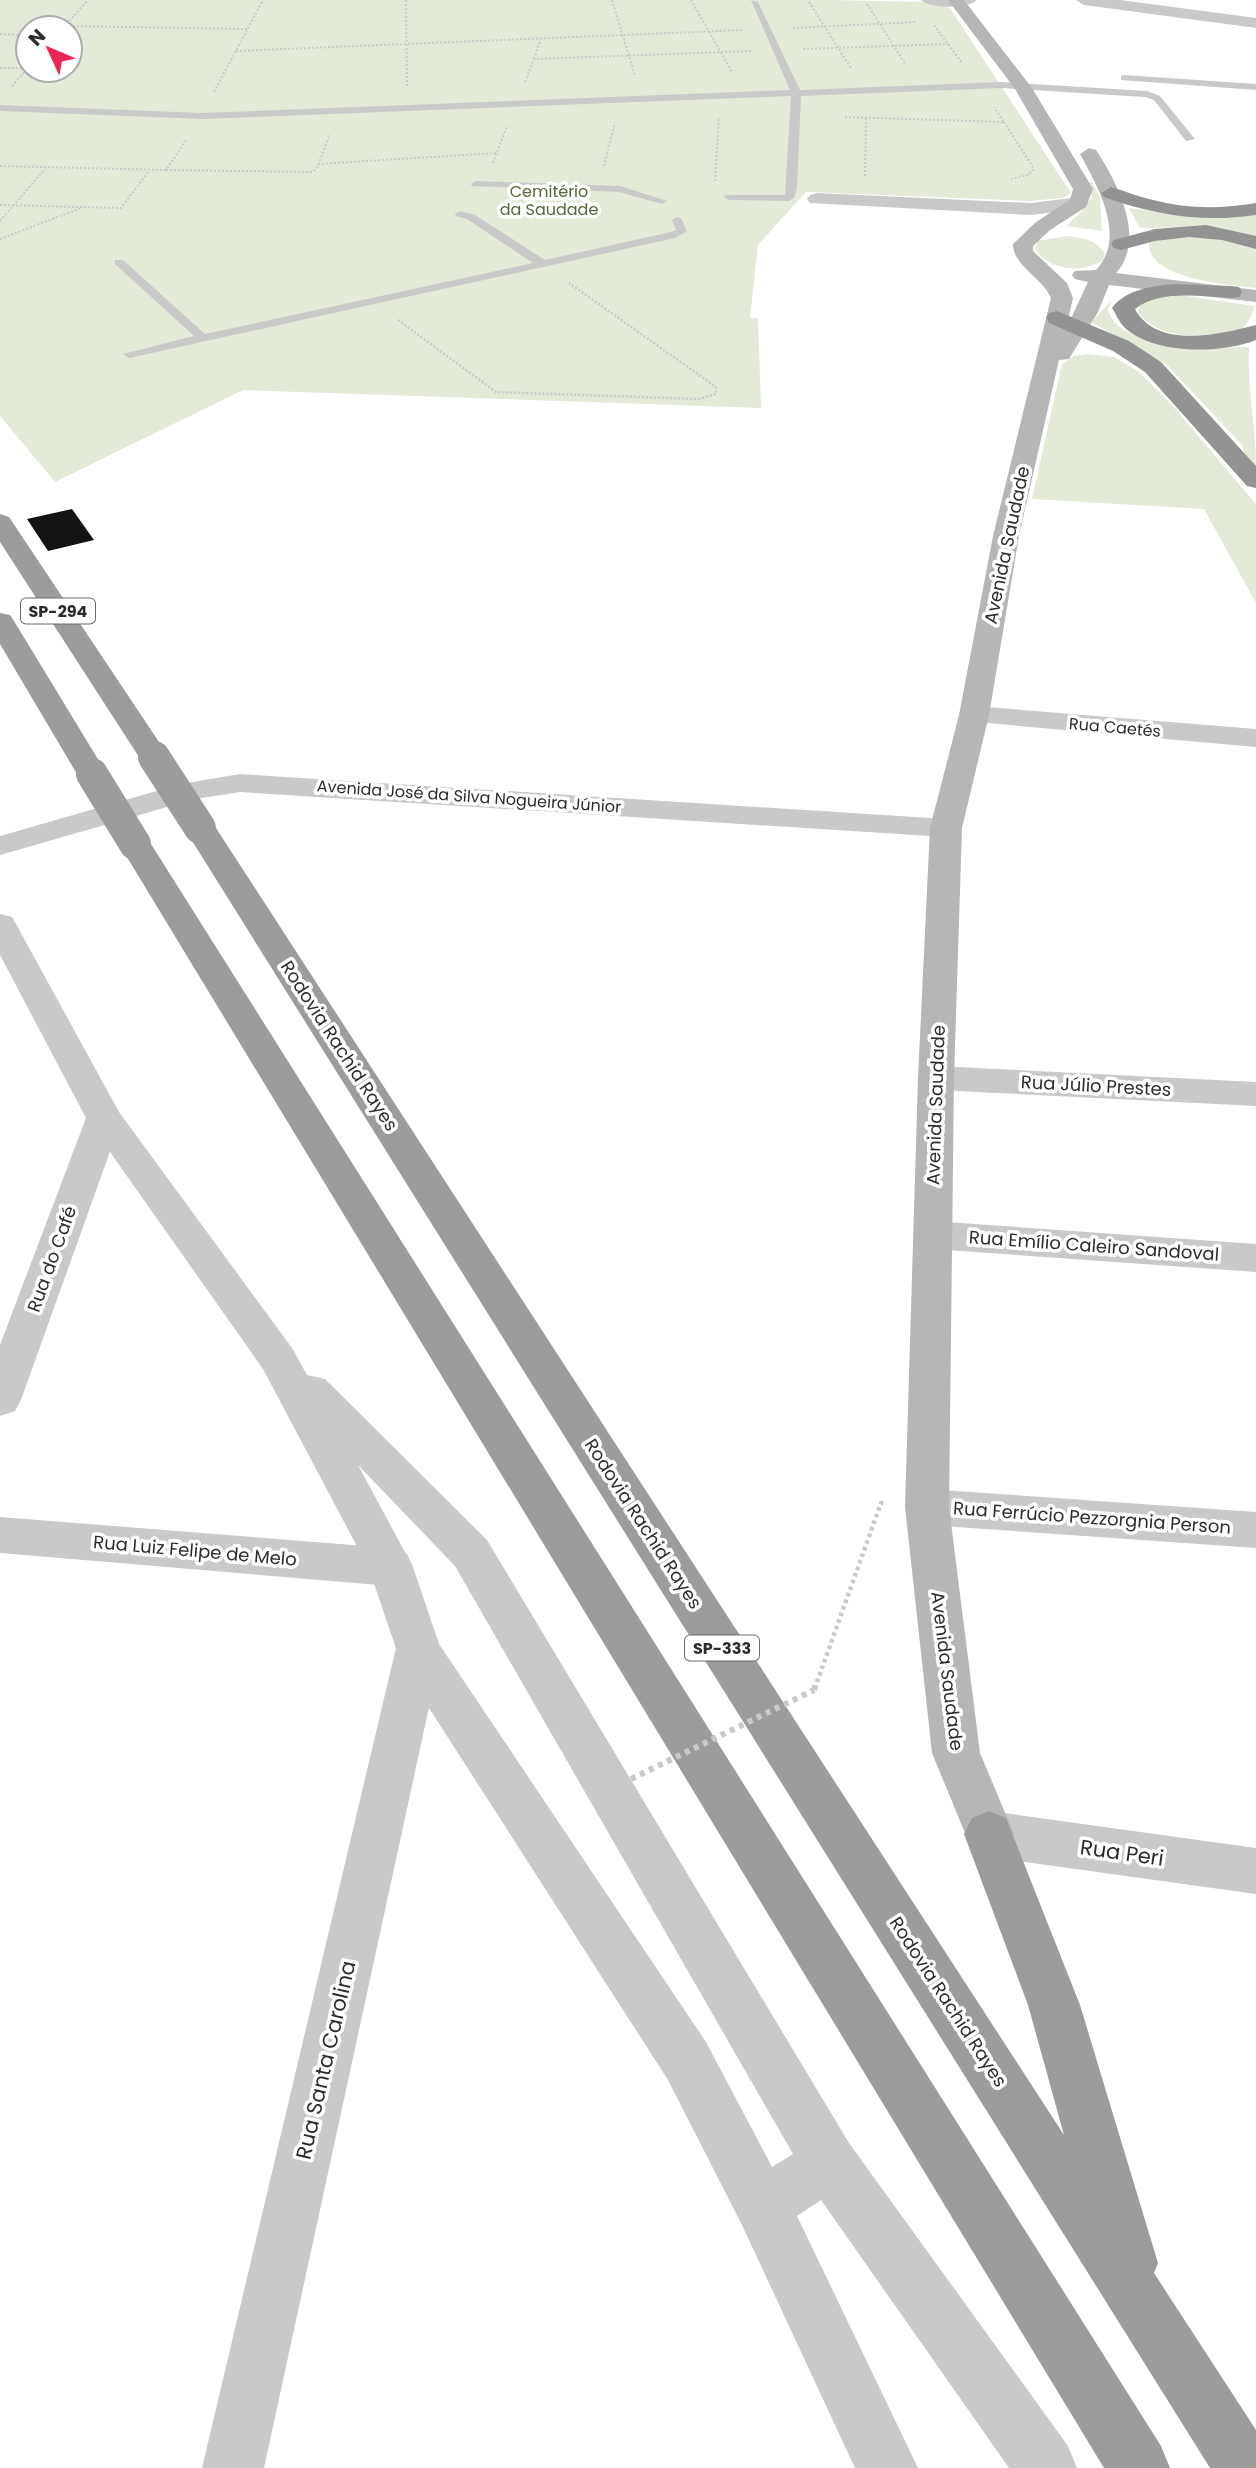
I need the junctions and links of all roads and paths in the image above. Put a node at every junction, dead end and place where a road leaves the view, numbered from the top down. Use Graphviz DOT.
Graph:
graph roads {
  1 [pos="88,0"];
  2 [pos="263,0"];
  3 [pos="406,0"];
  4 [pos="612,0"];
  5 [pos="691,0"];
  6 [pos="929,0"];
  7 [pos="956,0"];
  8 [pos="969,0"];
  9 [pos="1084,0"];
  10 [pos="754,2"];
  11 [pos="810,2"];
  12 [pos="1111,2"];
  13 [pos="867,4"];
  14 [pos="76,14"];
  15 [pos="919,22"];
  16 [pos="1256,23"];
  17 [pos="880,24"];
  18 [pos="825,26"];
  19 [pos="84,27"];
  20 [pos="248,29"];
  21 [pos="766,29"];
  22 [pos="709,31"];
  23 [pos="623,35"];
  24 [pos="541,38"];
  25 [pos="408,44"];
  26 [pos="948,44"];
  27 [pos="894,46"];
  28 [pos="839,48"];
  29 [pos="776,50"];
  30 [pos="236,51"];
  31 [pos="721,52"];
  32 [pos="630,56"];
  33 [pos="534,59"];
  34 [pos="1030,66"];
  35 [pos="1108,77"];
  36 [pos="1256,87"];
  37 [pos="920,88"];
  38 [pos="1023,88"];
  39 [pos="865,90"];
  40 [pos="796,92"];
  41 [pos="725,95"];
  42 [pos="1053,96"];
  43 [pos="623,99"];
  44 [pos="516,103"];
  45 [pos="407,107"];
  46 [pos="0,108"];
  47 [pos="340,110"];
  48 [pos="202,116"];
  49 [pos="866,118"];
  50 [pos="1004,122"];
  51 [pos="1080,138"];
  52 [pos="1190,139"];
  53 [pos="497,153"];
  54 [pos="318,164"];
  55 [pos="0,166"];
  56 [pos="45,168"];
  57 [pos="166,170"];
  58 [pos="149,171"];
  59 [pos="865,178"];
  60 [pos="1003,179"];
  61 [pos="715,180"];
  62 [pos="476,184"];
  63 [pos="598,188"];
  64 [pos="1111,193"];
  65 [pos="729,197"];
  66 [pos="789,198"];
  67 [pos="817,199"];
  68 [pos="662,201"];
  69 [pos="1079,203"];
  70 [pos="0,205"];
  71 [pos="12,206"];
  72 [pos="84,207"];
  73 [pos="955,207"];
  74 [pos="1256,209"];
  75 [pos="460,214"];
  76 [pos="677,219"];
  77 [pos="0,221"];
  78 [pos="1040,228"];
  79 [pos="1077,231"];
  80 [pos="0,239"];
  81 [pos="1112,241"];
  82 [pos="1256,243"];
  83 [pos="119,262"];
  84 [pos="543,264"];
  85 [pos="1146,268"];
  86 [pos="1045,270"];
  87 [pos="1101,278"];
  88 [pos="1231,292"];
  89 [pos="1256,296"];
  90 [pos="372,301"];
  91 [pos="1057,318"];
  92 [pos="1083,319"];
  93 [pos="1256,332"];
  94 [pos="202,337"];
  95 [pos="1063,350"];
  96 [pos="129,354"];
  97 [pos="1153,367"];
  98 [pos="1045,380"];
  99 [pos="1256,481"];
  100 [pos="0,522"];
  101 [pos="0,621"];
  102 [pos="974,715"];
  103 [pos="1256,738"];
  104 [pos="200,828"];
  105 [pos="946,828"];
  106 [pos="0,846"];
  107 [pos="2,932"];
  108 [pos="936,1078"];
  109 [pos="1256,1094"];
  110 [pos="104,1118"];
  111 [pos="932,1235"];
  112 [pos="1256,1258"];
  113 [pos="278,1359"];
  114 [pos="0,1401"];
  115 [pos="928,1507"];
  116 [pos="1256,1530"];
  117 [pos="0,1535"];
  118 [pos="391,1567"];
  119 [pos="418,1652"];
  120 [pos="631,1779"];
  121 [pos="989,1834"];
  122 [pos="1256,1871"];
  123 [pos="829,2163"];
  124 [pos="762,2205"];
  125 [pos="1141,2305"];
  126 [pos="233,2468"];
  127 [pos="887,2468"];
  128 [pos="1046,2468"];
  129 [pos="1139,2468"];
  130 [pos="1245,2468"];
  1 -- 14 [label="path"];
  2 -- 20 [label="path"];
  3 -- 25 [label="path"];
  4 -- 23 [label="path"];
  5 -- 22 [label="path"];
  6 -- 7 [label="street"];
  7 -- 8 [label="street"];
  7 -- 38 [label="main road"];
  9 -- 12 [label="street"];
  10 -- 21 [label="lane"];
  11 -- 18 [label="path"];
  12 -- 16 [label="street"];
  13 -- 17 [label="path"];
  15 -- 17 [label="path"];
  17 -- 18 [label="path"];
  17 -- 27 [label="path"];
  18 -- 21 [label="path"];
  18 -- 28 [label="path"];
  19 -- 20 [label="path"];
  20 -- 30 [label="path"];
  21 -- 22 [label="path"];
  21 -- 29 [label="lane"];
  22 -- 23 [label="path"];
  22 -- 31 [label="path"];
  23 -- 24 [label="path"];
  23 -- 32 [label="path"];
  24 -- 25 [label="path"];
  24 -- 33 [label="path"];
  25 -- 30 [label="path"];
  25 -- 45 [label="path"];
  26 -- 27 [label="path"];
  27 -- 28 [label="path"];
  27 -- 37 [label="path"];
  28 -- 29 [label="path"];
  28 -- 39 [label="path"];
  29 -- 31 [label="path"];
  29 -- 40 [label="lane"];
  30 -- 48 [label="path"];
  31 -- 32 [label="path"];
  31 -- 41 [label="path"];
  32 -- 33 [label="path"];
  32 -- 43 [label="path"];
  33 -- 44 [label="path"];
  34 -- 42 [label="main road"];
  35 -- 36 [label="lane"];
  37 -- 38 [label="lane"];
  37 -- 39 [label="lane"];
  38 -- 42 [label="lane"];
  38 -- 69 [label="main road"];
  39 -- 40 [label="lane"];
  40 -- 41 [label="lane"];
  40 -- 66 [label="lane"];
  41 -- 43 [label="lane"];
  41 -- 61 [label="path"];
  42 -- 52 [label="lane"];
  43 -- 44 [label="lane"];
  43 -- 63 [label="path"];
  44 -- 45 [label="lane"];
  45 -- 47 [label="lane"];
  46 -- 48 [label="lane"];
  47 -- 48 [label="lane"];
  47 -- 54 [label="path"];
  48 -- 57 [label="path"];
  49 -- 59 [label="path"];
  50 -- 60 [label="path"];
  51 -- 64 [label="main road"];
  53 -- 54 [label="path"];
  54 -- 57 [label="path"];
  55 -- 56 [label="path"];
  56 -- 58 [label="path"];
  56 -- 71 [label="path"];
  57 -- 58 [label="path"];
  58 -- 72 [label="path"];
  62 -- 63 [label="lane"];
  63 -- 68 [label="lane"];
  64 -- 74 [label="highway"];
  64 -- 81 [label="main road"];
  65 -- 66 [label="lane"];
  66 -- 67 [label="lane"];
  67 -- 73 [label="street"];
  69 -- 73 [label="street"];
  69 -- 78 [label="main road"];
  70 -- 71 [label="path"];
  71 -- 72 [label="path"];
  71 -- 77 [label="path"];
  72 -- 80 [label="path"];
  73 -- 78 [label="street"];
  75 -- 84 [label="lane"];
  76 -- 84 [label="lane"];
  78 -- 79 [label="main road"];
  78 -- 86 [label="main road"];
  81 -- 82 [label="highway"];
  81 -- 85 [label="main road"];
  81 -- 87 [label="main road"];
  83 -- 94 [label="lane"];
  84 -- 90 [label="lane"];
  84 -- 90 [label="path"];
  85 -- 87 [label="main road"];
  85 -- 88 [label="main road"];
  85 -- 92 [label="main road"];
  86 -- 87 [label="main road"];
  86 -- 91 [label="main road"];
  87 -- 92 [label="main road"];
  88 -- 89 [label="main road"];
  88 -- 93 [label="highway"];
  90 -- 94 [label="lane"];
  91 -- 92 [label="highway"];
  91 -- 98 [label="main road"];
  92 -- 95 [label="main road"];
  92 -- 97 [label="highway"];
  94 -- 96 [label="lane"];
  95 -- 97 [label="highway"];
  95 -- 98 [label="main road"];
  97 -- 99 [label="highway"];
  98 -- 102 [label="main road, Avenida Saudade"];
  100 -- 104 [label="highway, SP-294, bridge"];
  101 -- 129 [label="highway, SP-294, bridge"];
  102 -- 103 [label="street, Rua Caetés"];
  102 -- 105 [label="main road, Avenida Saudade"];
  104 -- 125 [label="highway, Rodovia Rachid Rayes / SP-333"];
  105 -- 106 [label="street, Avenida José da Silva Nogueira Júnior"];
  105 -- 108 [label="main road, Avenida Saudade"];
  107 -- 110 [label="street"];
  108 -- 109 [label="street, Rua Júlio Prestes"];
  108 -- 111 [label="main road, Avenida Saudade"];
  110 -- 113 [label="street"];
  110 -- 114 [label="street, Rua do Café"];
  111 -- 112 [label="street, Rua Emílio Caleiro Sandoval"];
  111 -- 115 [label="main road, Avenida Saudade"];
  113 -- 118 [label="street"];
  113 -- 123 [label="street"];
  115 -- 116 [label="street, Rua Ferrúcio Pezzorgnia Person"];
  115 -- 120 [label="path, bridge"];
  115 -- 121 [label="main road, Avenida Saudade"];
  117 -- 118 [label="street, Rua Luiz Felipe de Melo"];
  118 -- 119 [label="street"];
  119 -- 124 [label="street"];
  119 -- 126 [label="street, Rua Santa Carolina"];
  121 -- 122 [label="street, Rua Peri"];
  121 -- 125 [label="highway"];
  123 -- 124 [label="street"];
  123 -- 128 [label="street"];
  124 -- 127 [label="street"];
  125 -- 130 [label="highway, Rodovia Rachid Rayes / SP-333"];
}
